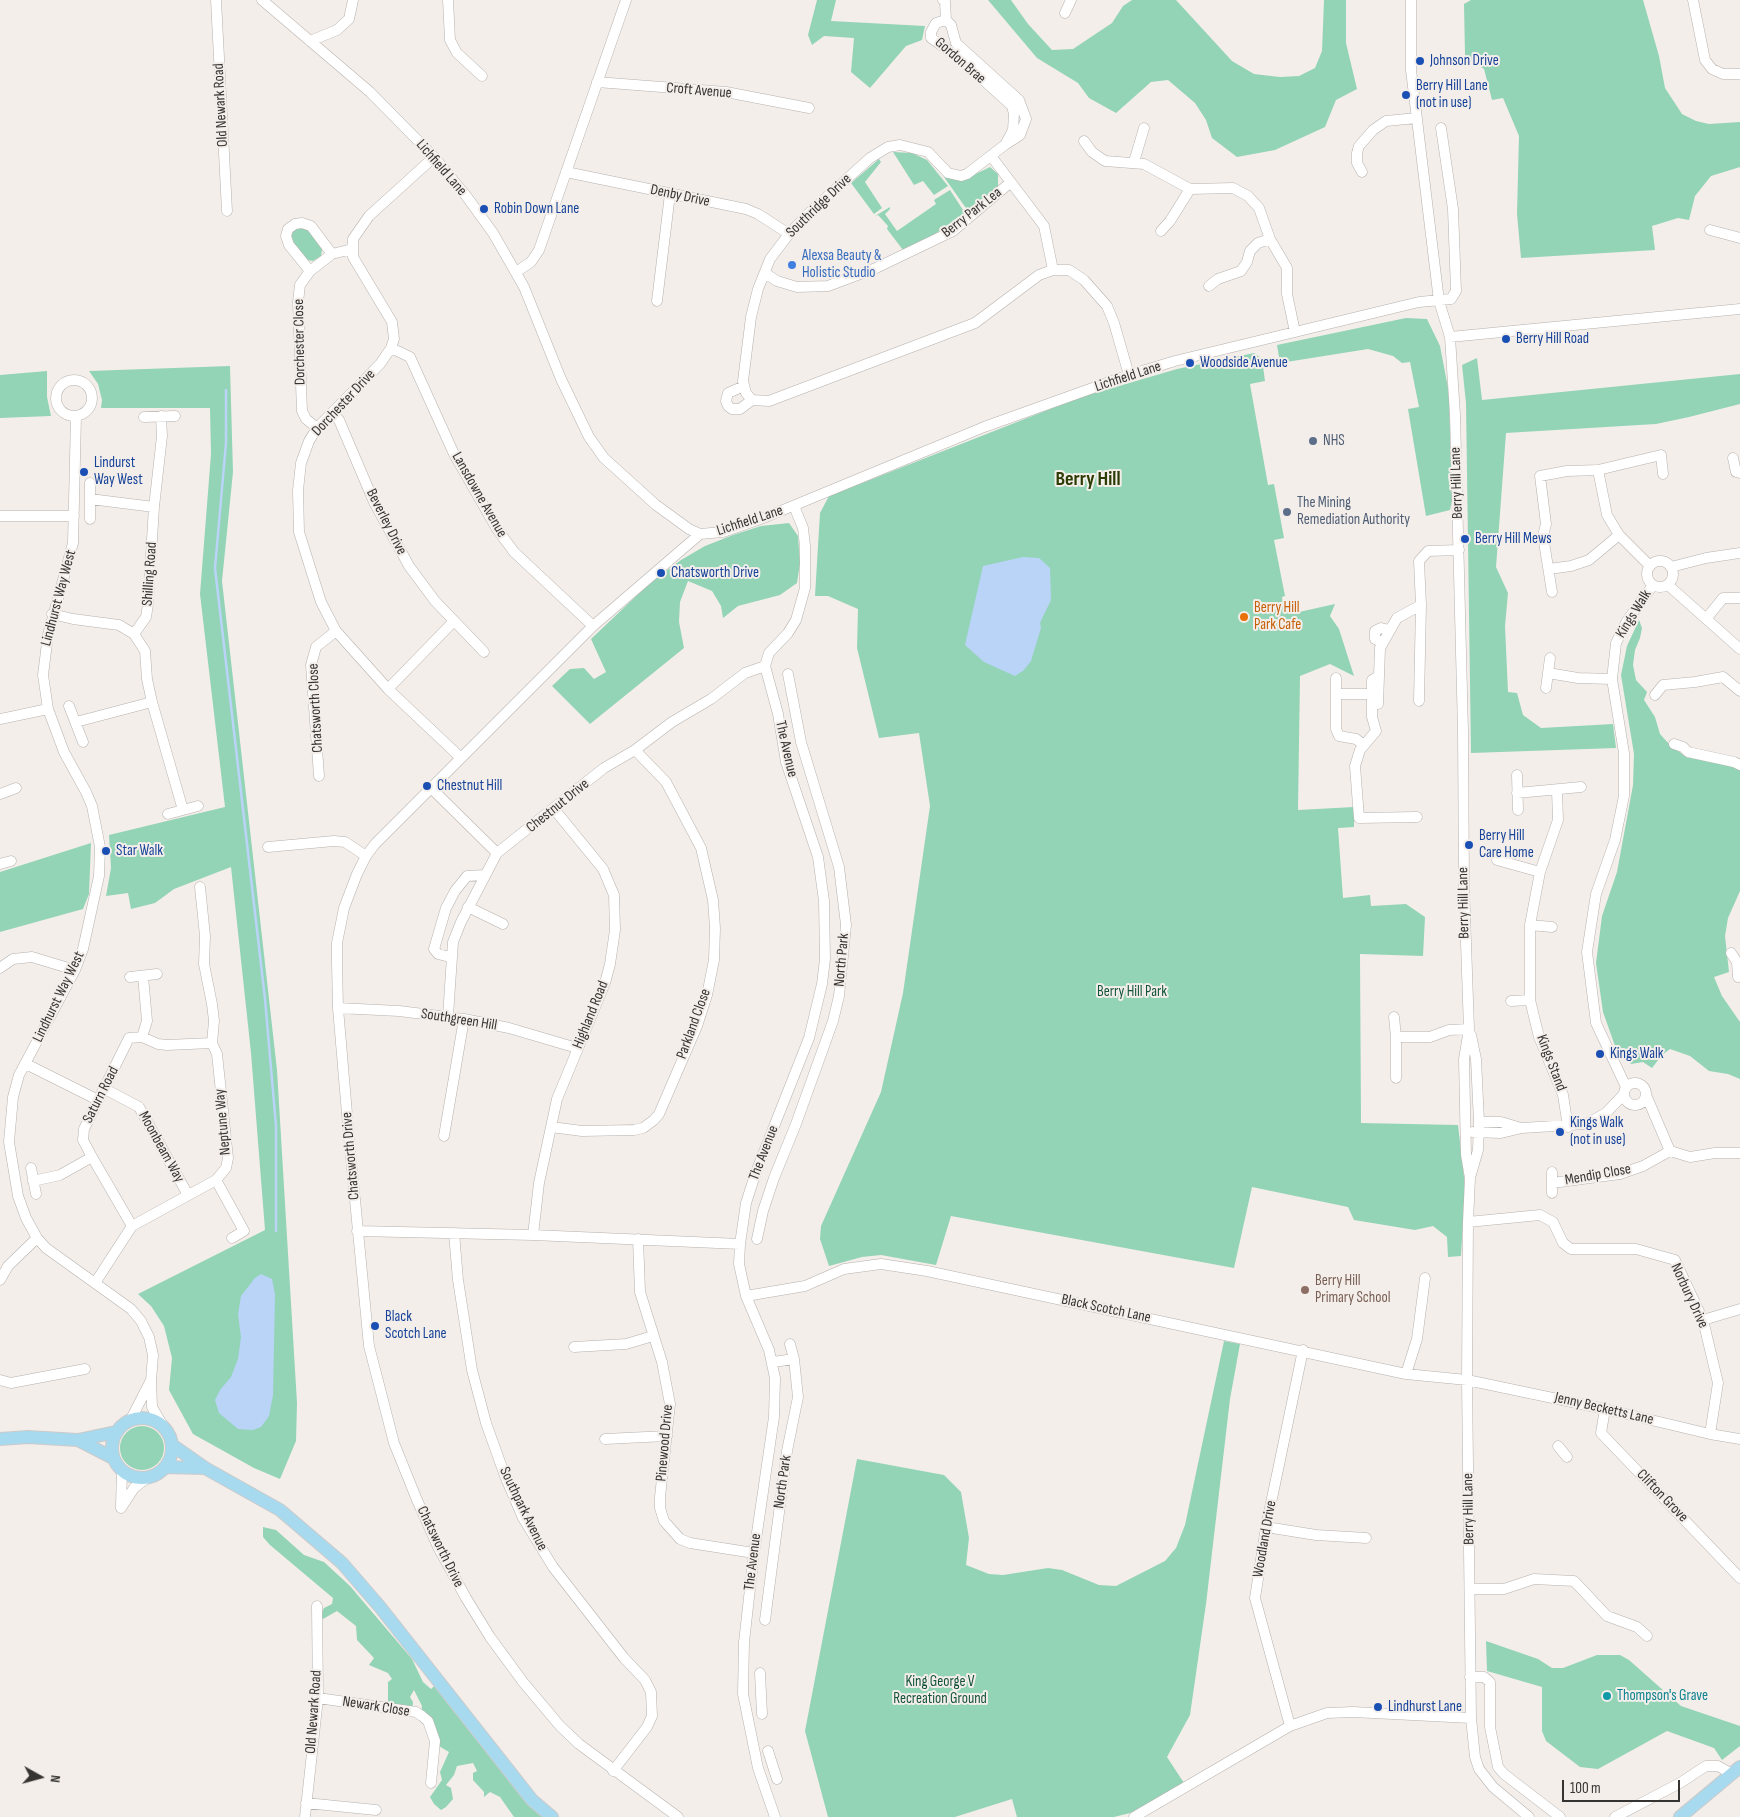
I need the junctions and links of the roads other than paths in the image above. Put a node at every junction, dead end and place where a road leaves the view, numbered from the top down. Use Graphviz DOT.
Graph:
graph roads {
  1 [pos="216,0"];
  2 [pos="262,0"];
  3 [pos="353,0"];
  4 [pos="448,0"];
  5 [pos="626,0"];
  6 [pos="942,0"];
  7 [pos="1071,0"];
  8 [pos="1411,0"];
  9 [pos="1693,0"];
  10 [pos="1065,13"];
  11 [pos="946,20"];
  12 [pos="310,41"];
  13 [pos="1740,74"];
  14 [pos="482,76"];
  15 [pos="597,82"];
  16 [pos="803,103"];
  17 [pos="1417,118"];
  18 [pos="1144,128"];
  19 [pos="1440,128"];
  20 [pos="1084,141"];
  21 [pos="1006,144"];
  22 [pos="991,156"];
  23 [pos="434,157"];
  24 [pos="1134,162"];
  25 [pos="566,172"];
  26 [pos="1362,172"];
  27 [pos="1012,182"];
  28 [pos="1190,189"];
  29 [pos="670,194"];
  30 [pos="227,211"];
  31 [pos="1160,231"];
  32 [pos="789,234"];
  33 [pos="1712,234"];
  34 [pos="1740,238"];
  35 [pos="1270,239"];
  36 [pos="352,249"];
  37 [pos="332,254"];
  38 [pos="1053,270"];
  39 [pos="310,271"];
  40 [pos="516,272"];
  41 [pos="765,273"];
  42 [pos="1209,286"];
  43 [pos="657,301"];
  44 [pos="1439,301"];
  45 [pos="1740,309"];
  46 [pos="1295,332"];
  47 [pos="1450,337"];
  48 [pos="391,348"];
  49 [pos="1129,375"];
  50 [pos="332,413"];
  51 [pos="76,416"];
  52 [pos="161,416"];
  53 [pos="175,416"];
  54 [pos="144,417"];
  55 [pos="317,428"];
  56 [pos="1733,458"];
  57 [pos="1598,470"];
  58 [pos="1734,473"];
  59 [pos="1664,474"];
  60 [pos="90,483"];
  61 [pos="90,499"];
  62 [pos="794,506"];
  63 [pos="154,507"];
  64 [pos="0,516"];
  65 [pos="74,516"];
  66 [pos="90,519"];
  67 [pos="700,534"];
  68 [pos="1619,535"];
  69 [pos="1459,550"];
  70 [pos="1740,553"];
  71 [pos="1650,566"];
  72 [pos="1671,568"];
  73 [pos="1549,569"];
  74 [pos="1653,585"];
  75 [pos="1668,585"];
  76 [pos="1552,592"];
  77 [pos="1739,598"];
  78 [pos="1421,605"];
  79 [pos="52,614"];
  80 [pos="1706,619"];
  81 [pos="454,622"];
  82 [pos="593,626"];
  83 [pos="336,631"];
  84 [pos="134,634"];
  85 [pos="1740,649"];
  86 [pos="484,652"];
  87 [pos="1550,658"];
  88 [pos="764,666"];
  89 [pos="1548,673"];
  90 [pos="788,674"];
  91 [pos="1379,676"];
  92 [pos="1336,678"];
  93 [pos="1612,679"];
  94 [pos="388,688"];
  95 [pos="1546,688"];
  96 [pos="1740,691"];
  97 [pos="1336,694"];
  98 [pos="1372,694"];
  99 [pos="1655,695"];
  100 [pos="1419,701"];
  101 [pos="152,702"];
  102 [pos="1378,704"];
  103 [pos="68,706"];
  104 [pos="48,709"];
  105 [pos="0,719"];
  106 [pos="76,722"];
  107 [pos="83,742"];
  108 [pos="800,742"];
  109 [pos="1682,744"];
  110 [pos="1364,745"];
  111 [pos="782,748"];
  112 [pos="635,750"];
  113 [pos="460,757"];
  114 [pos="1738,761"];
  115 [pos="1517,775"];
  116 [pos="320,776"];
  117 [pos="430,787"];
  118 [pos="1582,787"];
  119 [pos="16,788"];
  120 [pos="1,790"];
  121 [pos="1557,790"];
  122 [pos="1517,793"];
  123 [pos="198,806"];
  124 [pos="554,809"];
  125 [pos="183,810"];
  126 [pos="1518,810"];
  127 [pos="168,814"];
  128 [pos="1417,817"];
  129 [pos="268,847"];
  130 [pos="497,853"];
  131 [pos="366,856"];
  132 [pos="10,860"];
  133 [pos="1497,860"];
  134 [pos="0,864"];
  135 [pos="1540,872"];
  136 [pos="485,875"];
  137 [pos="200,886"];
  138 [pos="201,898"];
  139 [pos="190,899"];
  140 [pos="468,907"];
  141 [pos="503,924"];
  142 [pos="1530,925"];
  143 [pos="1552,927"];
  144 [pos="450,957"];
  145 [pos="1736,959"];
  146 [pos="0,968"];
  147 [pos="75,970"];
  148 [pos="157,974"];
  149 [pos="143,976"];
  150 [pos="130,977"];
  151 [pos="1738,977"];
  152 [pos="1530,1000"];
  153 [pos="1511,1001"];
  154 [pos="338,1008"];
  155 [pos="448,1016"];
  156 [pos="1394,1017"];
  157 [pos="464,1019"];
  158 [pos="814,1019"];
  159 [pos="832,1021"];
  160 [pos="1469,1029"];
  161 [pos="142,1037"];
  162 [pos="1396,1037"];
  163 [pos="212,1042"];
  164 [pos="577,1048"];
  165 [pos="26,1064"];
  166 [pos="1396,1078"];
  167 [pos="105,1088"];
  168 [pos="1628,1088"];
  169 [pos="1646,1095"];
  170 [pos="98,1100"];
  171 [pos="1635,1104"];
  172 [pos="1606,1113"];
  173 [pos="1479,1122"];
  174 [pos="1656,1122"];
  175 [pos="551,1127"];
  176 [pos="1568,1127"];
  177 [pos="1522,1128"];
  178 [pos="4,1131"];
  179 [pos="1472,1131"];
  180 [pos="444,1136"];
  181 [pos="1670,1151"];
  182 [pos="1740,1153"];
  183 [pos="92,1157"];
  184 [pos="31,1168"];
  185 [pos="756,1172"];
  186 [pos="774,1178"];
  187 [pos="216,1180"];
  188 [pos="33,1181"];
  189 [pos="1552,1183"];
  190 [pos="36,1194"];
  191 [pos="188,1195"];
  192 [pos="1468,1222"];
  193 [pos="132,1226"];
  194 [pos="357,1231"];
  195 [pos="454,1233"];
  196 [pos="532,1235"];
  197 [pos="37,1238"];
  198 [pos="232,1238"];
  199 [pos="638,1239"];
  200 [pos="757,1240"];
  201 [pos="740,1244"];
  202 [pos="4,1263"];
  203 [pos="1426,1278"];
  204 [pos="0,1280"];
  205 [pos="95,1283"];
  206 [pos="746,1296"];
  207 [pos="1740,1309"];
  208 [pos="1703,1320"];
  209 [pos="653,1336"];
  210 [pos="790,1344"];
  211 [pos="574,1347"];
  212 [pos="1303,1350"];
  213 [pos="794,1359"];
  214 [pos="772,1362"];
  215 [pos="85,1369"];
  216 [pos="1406,1374"];
  217 [pos="0,1380"];
  218 [pos="1467,1380"];
  219 [pos="151,1381"];
  220 [pos="1605,1409"];
  221 [pos="131,1419"];
  222 [pos="163,1426"];
  223 [pos="116,1432"];
  224 [pos="1710,1434"];
  225 [pos="667,1436"];
  226 [pos="0,1439"];
  227 [pos="605,1439"];
  228 [pos="1740,1439"];
  229 [pos="78,1440"];
  230 [pos="172,1445"];
  231 [pos="1558,1446"];
  232 [pos="1567,1457"];
  233 [pos="113,1458"];
  234 [pos="165,1467"];
  235 [pos="206,1468"];
  236 [pos="122,1471"];
  237 [pos="147,1478"];
  238 [pos="1266,1526"];
  239 [pos="1366,1538"];
  240 [pos="754,1553"];
  241 [pos="1740,1578"];
  242 [pos="1470,1589"];
  243 [pos="748,1600"];
  244 [pos="767,1602"];
  245 [pos="317,1606"];
  246 [pos="765,1620"];
  247 [pos="1647,1636"];
  248 [pos="760,1673"];
  249 [pos="1470,1677"];
  250 [pos="760,1693"];
  251 [pos="743,1694"];
  252 [pos="318,1698"];
  253 [pos="762,1714"];
  254 [pos="1471,1718"];
  255 [pos="1290,1726"];
  256 [pos="768,1751"];
  257 [pos="772,1764"];
  258 [pos="758,1768"];
  259 [pos="613,1771"];
  260 [pos="1736,1771"];
  261 [pos="777,1778"];
  262 [pos="431,1783"];
  263 [pos="306,1804"];
  264 [pos="1549,1809"];
  265 [pos="376,1810"];
  266 [pos="305,1817"];
  267 [pos="552,1817"];
  268 [pos="678,1817"];
  269 [pos="775,1817"];
  270 [pos="1134,1817"];
  271 [pos="1529,1817"];
  272 [pos="1542,1817"];
  273 [pos="1560,1817"];
  274 [pos="1615,1817"];
  275 [pos="1680,1817"];
  1 -- 30 [label="street, Old Newark Road"];
  2 -- 12 [label="street, Lichfield Lane"];
  3 -- 12 [label="street"];
  4 -- 14 [label="street"];
  5 -- 15 [label="street"];
  6 -- 11 [label="street"];
  7 -- 10 [label="street"];
  8 -- 17 [label="street, Berry Hill Lane"];
  9 -- 13 [label="street"];
  11 -- 21 [label="street, Gordon Brae"];
  11 -- 21 [label="street, Gordon Brae"];
  12 -- 23 [label="street, Lichfield Lane"];
  15 -- 16 [label="street, Croft Avenue"];
  15 -- 25 [label="street"];
  17 -- 26 [label="street"];
  17 -- 44 [label="street, Berry Hill Lane"];
  18 -- 24 [label="street"];
  19 -- 44 [label="street"];
  20 -- 24 [label="street"];
  21 -- 22 [label="street, Gordon Brae"];
  22 -- 27 [label="street"];
  22 -- 32 [label="street, Southridge Drive"];
  23 -- 36 [label="street"];
  23 -- 40 [label="street, Lichfield Lane"];
  24 -- 28 [label="street"];
  25 -- 29 [label="street, Denby Drive"];
  25 -- 40 [label="street"];
  27 -- 38 [label="street"];
  27 -- 41 [label="street, Berry Park Lea"];
  28 -- 31 [label="street"];
  28 -- 35 [label="street"];
  29 -- 32 [label="street, Denby Drive"];
  29 -- 43 [label="street"];
  32 -- 41 [label="street, Southridge Drive"];
  33 -- 34 [label="street"];
  35 -- 42 [label="street"];
  35 -- 46 [label="street"];
  36 -- 37 [label="street, Dorchester Close"];
  36 -- 48 [label="street"];
  37 -- 39 [label="street, Dorchester Close"];
  37 -- 39 [label="street"];
  38 -- 41 [label="street, Southridge Drive"];
  38 -- 49 [label="street"];
  39 -- 55 [label="street, Dorchester Close"];
  40 -- 67 [label="street, Lichfield Lane"];
  44 -- 46 [label="street, Lichfield Lane"];
  44 -- 47 [label="street, Berry Hill Lane"];
  45 -- 47 [label="street"];
  46 -- 49 [label="street, Lichfield Lane"];
  47 -- 69 [label="street, Berry Hill Lane"];
  48 -- 50 [label="street, Dorchester Drive"];
  48 -- 82 [label="street, Lansdowne Avenue"];
  49 -- 62 [label="street, Lichfield Lane"];
  50 -- 55 [label="street, Dorchester Drive"];
  50 -- 81 [label="street, Beverley Drive"];
  51 -- 65 [label="street, Lindhurst Way West"];
  52 -- 53 [label="street"];
  52 -- 54 [label="street"];
  52 -- 63 [label="street, Shilling Road"];
  55 -- 83 [label="street, Dorchester Drive"];
  56 -- 58 [label="street"];
  57 -- 59 [label="street"];
  57 -- 68 [label="street"];
  57 -- 73 [label="street"];
  60 -- 61 [label="street"];
  61 -- 63 [label="street"];
  61 -- 66 [label="street"];
  62 -- 67 [label="street, Lichfield Lane"];
  62 -- 88 [label="street"];
  63 -- 84 [label="street, Shilling Road"];
  64 -- 65 [label="street"];
  65 -- 79 [label="street, Lindhurst Way West"];
  67 -- 82 [label="street, Chatsworth Drive"];
  68 -- 71 [label="street"];
  68 -- 73 [label="street"];
  69 -- 78 [label="street"];
  69 -- 160 [label="street, Berry Hill Lane"];
  70 -- 72 [label="street"];
  71 -- 72 [label="street"];
  71 -- 74 [label="street"];
  72 -- 75 [label="street"];
  73 -- 76 [label="street"];
  74 -- 75 [label="street"];
  74 -- 93 [label="street, Kings Walk"];
  75 -- 80 [label="street"];
  77 -- 80 [label="street"];
  78 -- 91 [label="street"];
  78 -- 100 [label="street"];
  79 -- 84 [label="street"];
  79 -- 104 [label="street, Lindhurst Way West"];
  80 -- 85 [label="street"];
  81 -- 86 [label="street, Beverley Drive"];
  81 -- 94 [label="street"];
  82 -- 113 [label="street, Chatsworth Drive"];
  83 -- 94 [label="street, Dorchester Drive"];
  83 -- 116 [label="street, Chatsworth Close"];
  84 -- 101 [label="street"];
  87 -- 89 [label="street"];
  88 -- 111 [label="street, The Avenue"];
  88 -- 112 [label="street, Chestnut Drive"];
  89 -- 93 [label="street"];
  89 -- 95 [label="street"];
  90 -- 108 [label="street, North Park"];
  91 -- 98 [label="street"];
  91 -- 102 [label="street"];
  92 -- 97 [label="street"];
  93 -- 168 [label="street, Kings Walk"];
  94 -- 113 [label="street, Dorchester Drive"];
  96 -- 99 [label="street"];
  97 -- 98 [label="street"];
  97 -- 110 [label="street"];
  98 -- 110 [label="street"];
  101 -- 106 [label="street"];
  101 -- 125 [label="street"];
  103 -- 106 [label="street"];
  104 -- 105 [label="street"];
  104 -- 147 [label="street, Lindhurst Way West"];
  106 -- 107 [label="street"];
  108 -- 111 [label="street"];
  108 -- 159 [label="street, North Park"];
  109 -- 114 [label="street"];
  110 -- 128 [label="street"];
  111 -- 158 [label="street, The Avenue"];
  112 -- 124 [label="street, Chestnut Drive"];
  112 -- 175 [label="street, Parkland Close"];
  113 -- 117 [label="street, Chatsworth Drive"];
  115 -- 122 [label="street"];
  117 -- 130 [label="street"];
  117 -- 131 [label="street, Chatsworth Drive"];
  118 -- 121 [label="street"];
  119 -- 120 [label="street"];
  121 -- 122 [label="street"];
  121 -- 135 [label="street, Kings Stand"];
  122 -- 126 [label="street"];
  123 -- 125 [label="street"];
  124 -- 130 [label="street, Chestnut Drive"];
  124 -- 164 [label="street, Highland Road"];
  125 -- 127 [label="street"];
  129 -- 131 [label="street"];
  130 -- 136 [label="street, Chestnut Drive"];
  131 -- 154 [label="street, Chatsworth Drive"];
  132 -- 134 [label="street"];
  133 -- 135 [label="street"];
  135 -- 142 [label="street, Kings Stand"];
  136 -- 140 [label="street, Chestnut Drive"];
  136 -- 144 [label="street"];
  137 -- 138 [label="street, Neptune Way"];
  138 -- 139 [label="street"];
  138 -- 163 [label="street, Neptune Way"];
  140 -- 141 [label="street"];
  140 -- 144 [label="street, Chestnut Drive"];
  142 -- 143 [label="street"];
  142 -- 152 [label="street, Kings Stand"];
  144 -- 155 [label="street, Chestnut Drive"];
  145 -- 151 [label="street"];
  146 -- 147 [label="street"];
  147 -- 165 [label="street, Lindhurst Way West"];
  148 -- 149 [label="street"];
  149 -- 150 [label="street"];
  149 -- 161 [label="street"];
  152 -- 153 [label="street"];
  152 -- 176 [label="street, Kings Stand"];
  154 -- 155 [label="street, Southgreen Hill"];
  154 -- 194 [label="street, Chatsworth Drive"];
  155 -- 157 [label="street, Southgreen Hill"];
  156 -- 162 [label="street"];
  157 -- 164 [label="street, Southgreen Hill"];
  157 -- 180 [label="street"];
  158 -- 159 [label="street"];
  158 -- 185 [label="street, The Avenue"];
  159 -- 186 [label="street, North Park"];
  160 -- 162 [label="street"];
  160 -- 173 [label="street, Berry Hill Lane"];
  160 -- 179 [label="street, Berry Hill Lane"];
  161 -- 163 [label="street"];
  161 -- 167 [label="street, Saturn Road"];
  162 -- 166 [label="street"];
  163 -- 187 [label="street, Neptune Way"];
  164 -- 175 [label="street, Highland Road"];
  165 -- 170 [label="street"];
  165 -- 178 [label="street, Lindhurst Way West"];
  167 -- 170 [label="street, Saturn Road"];
  167 -- 191 [label="street, Moonbeam Way"];
  168 -- 169 [label="street"];
  168 -- 171 [label="street"];
  168 -- 172 [label="street"];
  169 -- 171 [label="street"];
  169 -- 174 [label="street"];
  170 -- 183 [label="street, Saturn Road"];
  171 -- 172 [label="street"];
  171 -- 174 [label="street"];
  172 -- 176 [label="street"];
  173 -- 177 [label="street"];
  173 -- 179 [label="street, Berry Hill Lane"];
  174 -- 181 [label="street"];
  175 -- 196 [label="street, Highland Road"];
  176 -- 177 [label="street"];
  177 -- 179 [label="street"];
  178 -- 197 [label="street, Lindhurst Way West"];
  179 -- 192 [label="street, Berry Hill Lane"];
  181 -- 182 [label="street"];
  181 -- 189 [label="street, Mendip Close"];
  183 -- 188 [label="street"];
  183 -- 193 [label="street, Saturn Road"];
  184 -- 188 [label="street"];
  185 -- 186 [label="street"];
  185 -- 201 [label="street, The Avenue"];
  186 -- 200 [label="street, North Park"];
  187 -- 191 [label="street"];
  187 -- 198 [label="street"];
  188 -- 190 [label="street"];
  191 -- 193 [label="street"];
  192 -- 208 [label="street, Norbury Drive"];
  192 -- 218 [label="street, Berry Hill Lane"];
  193 -- 205 [label="street"];
  194 -- 195 [label="street"];
  194 -- 259 [label="street, Chatsworth Drive"];
  195 -- 196 [label="street"];
  195 -- 259 [label="street, Southpark Avenue"];
  196 -- 199 [label="street"];
  197 -- 202 [label="street"];
  197 -- 205 [label="street, Lindhurst Way West"];
  199 -- 201 [label="street"];
  199 -- 209 [label="street, Pinewood Drive"];
  201 -- 206 [label="street, The Avenue"];
  202 -- 204 [label="street"];
  203 -- 216 [label="street"];
  205 -- 219 [label="street, Lindhurst Way West"];
  206 -- 212 [label="street, Black Scotch Lane"];
  206 -- 214 [label="street, The Avenue"];
  207 -- 208 [label="street"];
  208 -- 224 [label="street, Norbury Drive"];
  209 -- 211 [label="street"];
  209 -- 225 [label="street, Pinewood Drive"];
  210 -- 213 [label="street, North Park"];
  212 -- 216 [label="street, Black Scotch Lane"];
  212 -- 238 [label="street, Woodland Drive"];
  213 -- 214 [label="street"];
  213 -- 244 [label="street, North Park"];
  214 -- 240 [label="street, The Avenue"];
  215 -- 217 [label="street"];
  216 -- 218 [label="street, Black Scotch Lane"];
  218 -- 220 [label="street, Jenny Becketts Lane"];
  218 -- 242 [label="street, Berry Hill Lane"];
  219 -- 221 [label="street, Lindhurst Way West"];
  219 -- 222 [label="street, Lindhurst Way West"];
  220 -- 224 [label="street, Jenny Becketts Lane"];
  220 -- 241 [label="street, Clifton Grove"];
  221 -- 222 [label="main road"];
  221 -- 223 [label="main road"];
  222 -- 230 [label="main road"];
  223 -- 229 [label="main road"];
  223 -- 233 [label="main road"];
  224 -- 228 [label="street, Jenny Becketts Lane"];
  225 -- 227 [label="street"];
  225 -- 240 [label="street, Pinewood Drive"];
  226 -- 229 [label="main road"];
  229 -- 233 [label="main road"];
  230 -- 234 [label="main road"];
  230 -- 235 [label="main road"];
  231 -- 232 [label="street"];
  233 -- 236 [label="main road"];
  234 -- 235 [label="main road"];
  234 -- 237 [label="main road"];
  235 -- 267 [label="main road"];
  236 -- 237 [label="main road"];
  236 -- 237 [label="street"];
  238 -- 239 [label="street"];
  238 -- 255 [label="street, Woodland Drive"];
  240 -- 243 [label="street, The Avenue"];
  242 -- 247 [label="street"];
  242 -- 249 [label="street, Berry Hill Lane"];
  243 -- 244 [label="street"];
  243 -- 251 [label="street, The Avenue"];
  244 -- 246 [label="street, North Park"];
  245 -- 252 [label="street, Old Newark Road"];
  248 -- 250 [label="street"];
  249 -- 254 [label="street, Berry Hill Lane"];
  249 -- 264 [label="street"];
  250 -- 251 [label="street"];
  250 -- 253 [label="street"];
  251 -- 258 [label="street, The Avenue"];
  252 -- 262 [label="street, Newark Close"];
  252 -- 263 [label="street, Old Newark Road"];
  254 -- 255 [label="street"];
  254 -- 271 [label="street, Berry Hill Lane"];
  255 -- 270 [label="street"];
  256 -- 257 [label="street"];
  257 -- 258 [label="street"];
  257 -- 261 [label="street"];
  258 -- 269 [label="street, The Avenue"];
  259 -- 268 [label="street, Chatsworth Drive"];
  260 -- 274 [label="street"];
  260 -- 275 [label="main road"];
  263 -- 265 [label="street"];
  263 -- 266 [label="street, Old Newark Road"];
  264 -- 272 [label="street"];
  264 -- 273 [label="street"];
}
